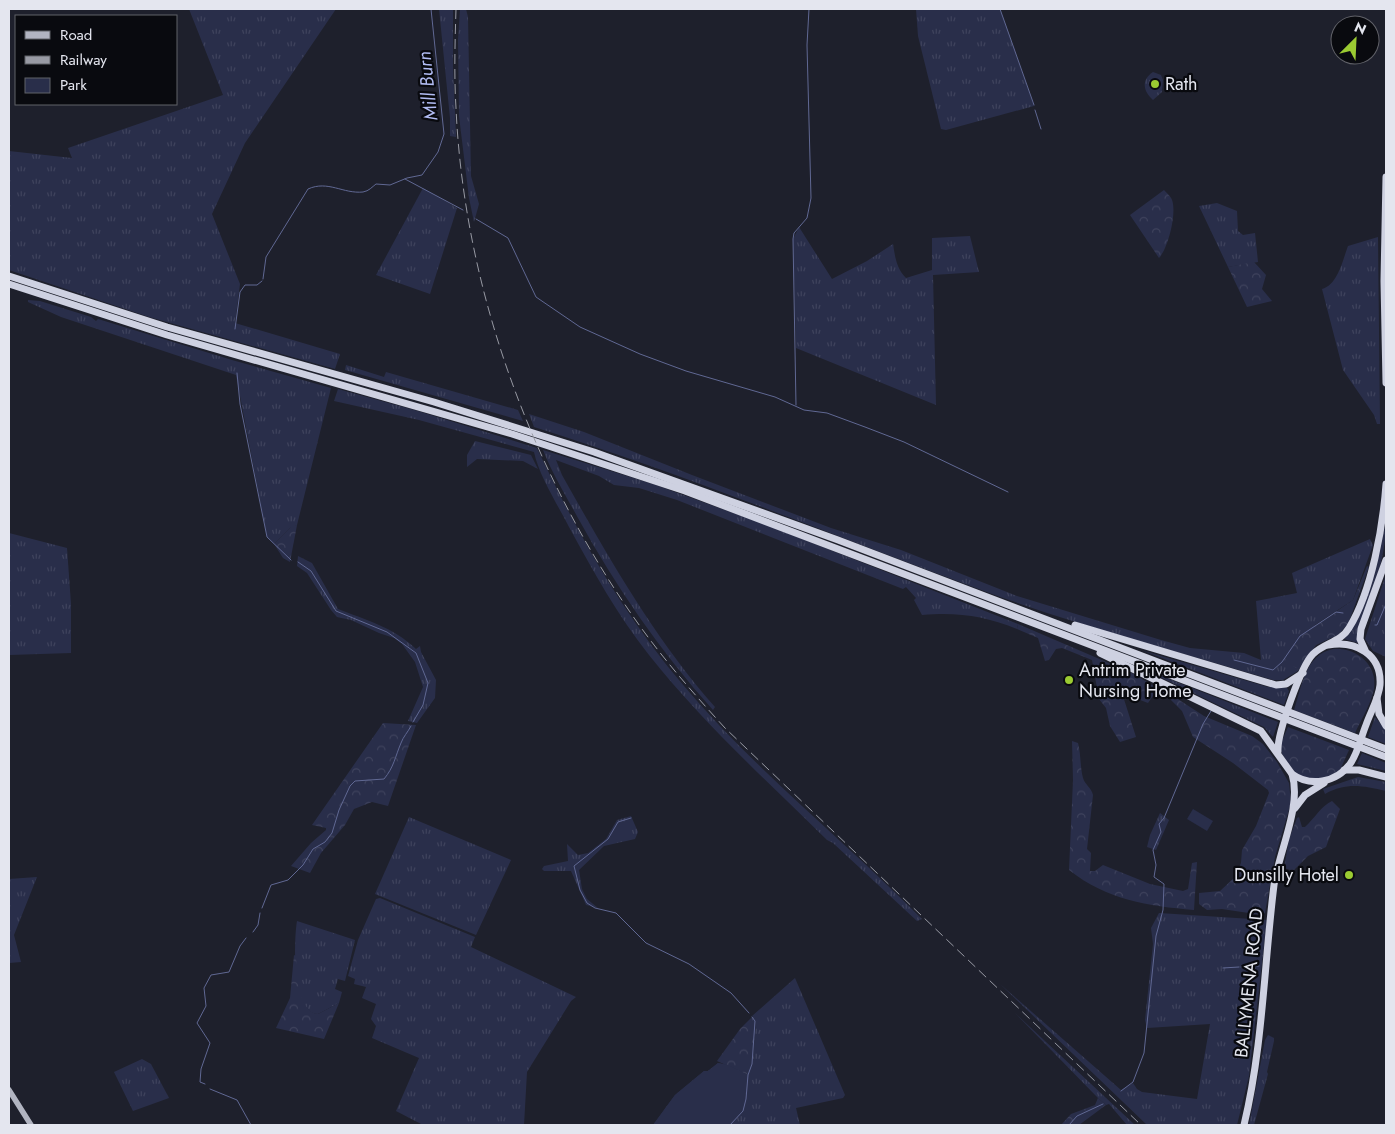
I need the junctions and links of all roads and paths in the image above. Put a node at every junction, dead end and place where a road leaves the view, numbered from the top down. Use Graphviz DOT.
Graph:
graph roads {
  1 [pos="1386,177"];
  2 [pos="9,276"];
  3 [pos="1385,281"];
  4 [pos="9,284"];
  5 [pos="1386,295"];
  6 [pos="1384,304"];
  7 [pos="326,376"];
  8 [pos="350,382"];
  9 [pos="1386,383"];
  10 [pos="1386,484"];
  11 [pos="1386,506"];
  12 [pos="1383,521"];
  13 [pos="1386,560"];
  14 [pos="980,594"];
  15 [pos="1015,615"];
  16 [pos="1328,644"];
  17 [pos="1365,650"];
  18 [pos="1303,673"];
  19 [pos="1378,693"];
  20 [pos="1386,726"];
  21 [pos="1386,749"];
  22 [pos="1278,753"];
  23 [pos="1386,757"];
  24 [pos="1344,770"];
  25 [pos="1292,774"];
  26 [pos="1386,777"];
  27 [pos="1329,780"];
  28 [pos="1291,815"];
  29 [pos="9,1090"];
  30 [pos="30,1125"];
  31 [pos="1244,1125"];
  1 -- 3 [label="highway"];
  2 -- 7 [label="highway"];
  3 -- 6 [label="highway"];
  4 -- 7 [label="highway"];
  5 -- 6 [label="highway"];
  6 -- 9 [label="highway"];
  7 -- 8 [label="highway"];
  8 -- 14 [label="highway"];
  8 -- 15 [label="highway"];
  10 -- 12 [label="highway"];
  11 -- 12 [label="highway"];
  12 -- 16 [label="highway"];
  13 -- 17 [label="highway"];
  14 -- 18 [label="highway"];
  14 -- 21 [label="highway"];
  15 -- 22 [label="highway"];
  15 -- 23 [label="highway"];
  16 -- 17 [label="highway"];
  16 -- 18 [label="highway"];
  17 -- 19 [label="highway"];
  18 -- 22 [label="highway"];
  19 -- 20 [label="highway"];
  19 -- 24 [label="highway"];
  22 -- 25 [label="highway"];
  24 -- 26 [label="highway"];
  24 -- 27 [label="highway"];
  25 -- 27 [label="highway"];
  25 -- 28 [label="highway, BALLYMENA ROAD"];
  27 -- 28 [label="highway, BALLYMENA ROAD"];
  28 -- 31 [label="highway, BALLYMENA ROAD"];
  29 -- 30 [label="main road"];
}
